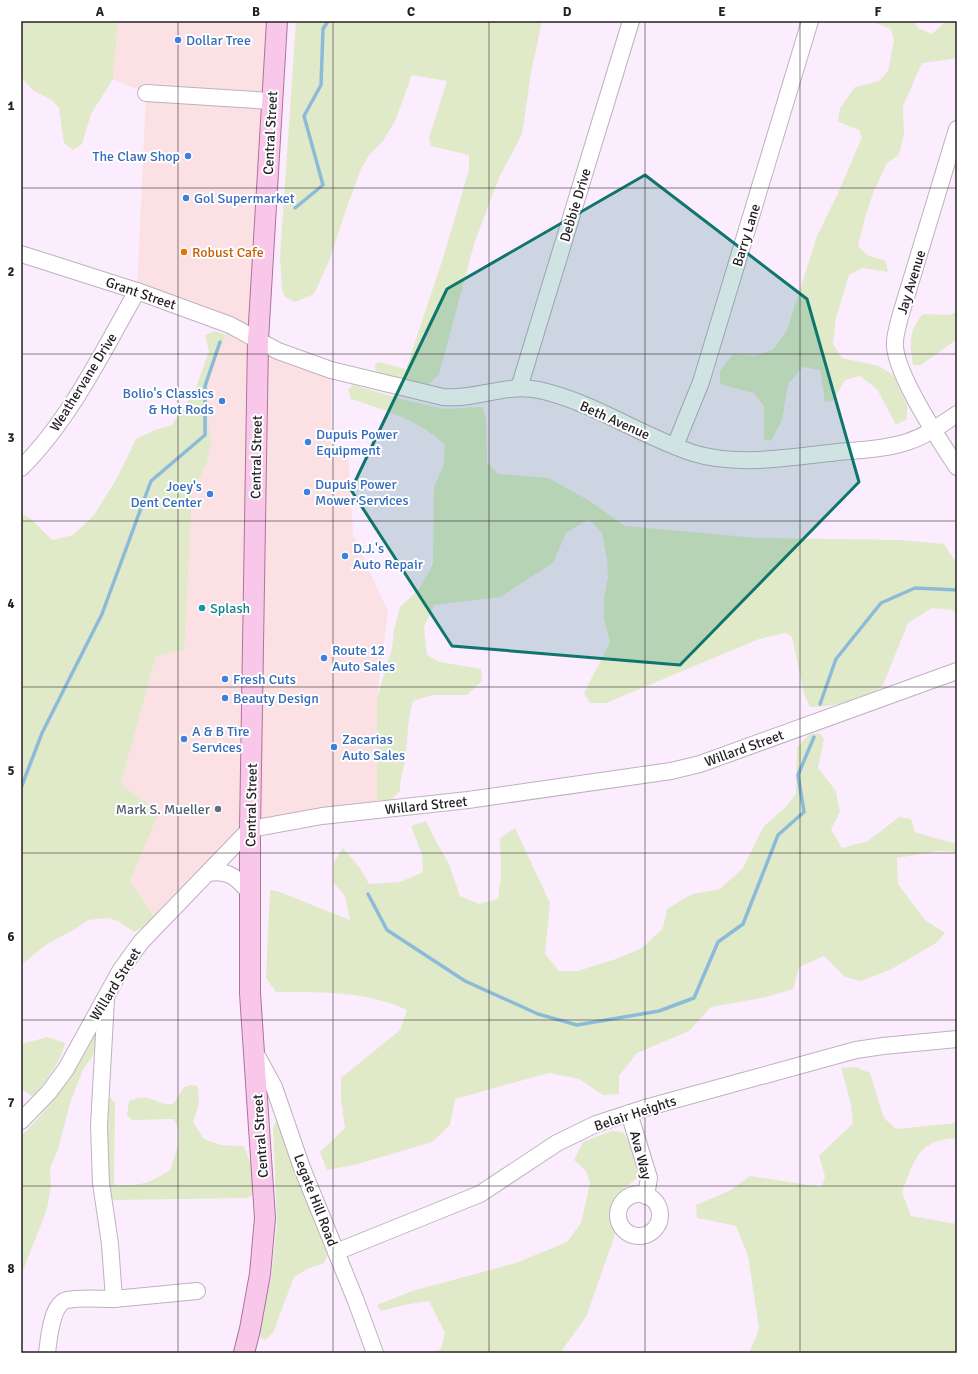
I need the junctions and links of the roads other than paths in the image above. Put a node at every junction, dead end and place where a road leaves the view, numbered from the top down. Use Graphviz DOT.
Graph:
graph roads {
  1 [pos="277,21"];
  2 [pos="631,21"];
  3 [pos="810,21"];
  4 [pos="146,93"];
  5 [pos="271,101"];
  6 [pos="957,130"];
  7 [pos="21,254"];
  8 [pos="137,291"];
  9 [pos="258,340"];
  10 [pos="519,388"];
  11 [pos="957,414"];
  12 [pos="934,430"];
  13 [pos="675,446"];
  14 [pos="957,467"];
  15 [pos="21,468"];
  16 [pos="957,671"];
  17 [pos="250,828"];
  18 [pos="209,873"];
  19 [pos="250,893"];
  20 [pos="106,996"];
  21 [pos="957,1039"];
  22 [pos="254,1049"];
  23 [pos="629,1113"];
  24 [pos="21,1121"];
  25 [pos="646,1196"];
  26 [pos="336,1252"];
  27 [pos="197,1291"];
  28 [pos="114,1299"];
  29 [pos="47,1353"];
  30 [pos="244,1353"];
  31 [pos="375,1353"];
  1 -- 5 [label="main road, Central Street"];
  2 -- 10 [label="street, Debbie Drive"];
  3 -- 13 [label="street, Barry Lane"];
  4 -- 5 [label="street"];
  5 -- 9 [label="main road, Central Street"];
  6 -- 12 [label="street, Jay Avenue"];
  7 -- 8 [label="street, Grant Street"];
  8 -- 9 [label="street, Grant Street"];
  8 -- 15 [label="street, Weathervane Drive"];
  9 -- 10 [label="street, Beth Avenue"];
  9 -- 17 [label="main road, Central Street"];
  10 -- 13 [label="street, Beth Avenue"];
  11 -- 12 [label="street"];
  12 -- 13 [label="street, Beth Avenue"];
  12 -- 14 [label="street"];
  16 -- 17 [label="street, Willard Street"];
  17 -- 18 [label="street, Willard Street"];
  17 -- 19 [label="main road, Central Street"];
  18 -- 19 [label="street"];
  18 -- 20 [label="street, Willard Street"];
  19 -- 22 [label="main road, Central Street"];
  20 -- 24 [label="street, Willard Street"];
  20 -- 28 [label="street"];
  21 -- 23 [label="street, Belair Heights"];
  22 -- 26 [label="street, Legate Hill Road"];
  22 -- 30 [label="main road, Central Street"];
  23 -- 25 [label="street, Ava Way"];
  23 -- 26 [label="street, Belair Heights"];
  26 -- 31 [label="street, Legate Hill Road"];
  27 -- 28 [label="street"];
  28 -- 29 [label="street"];
}
